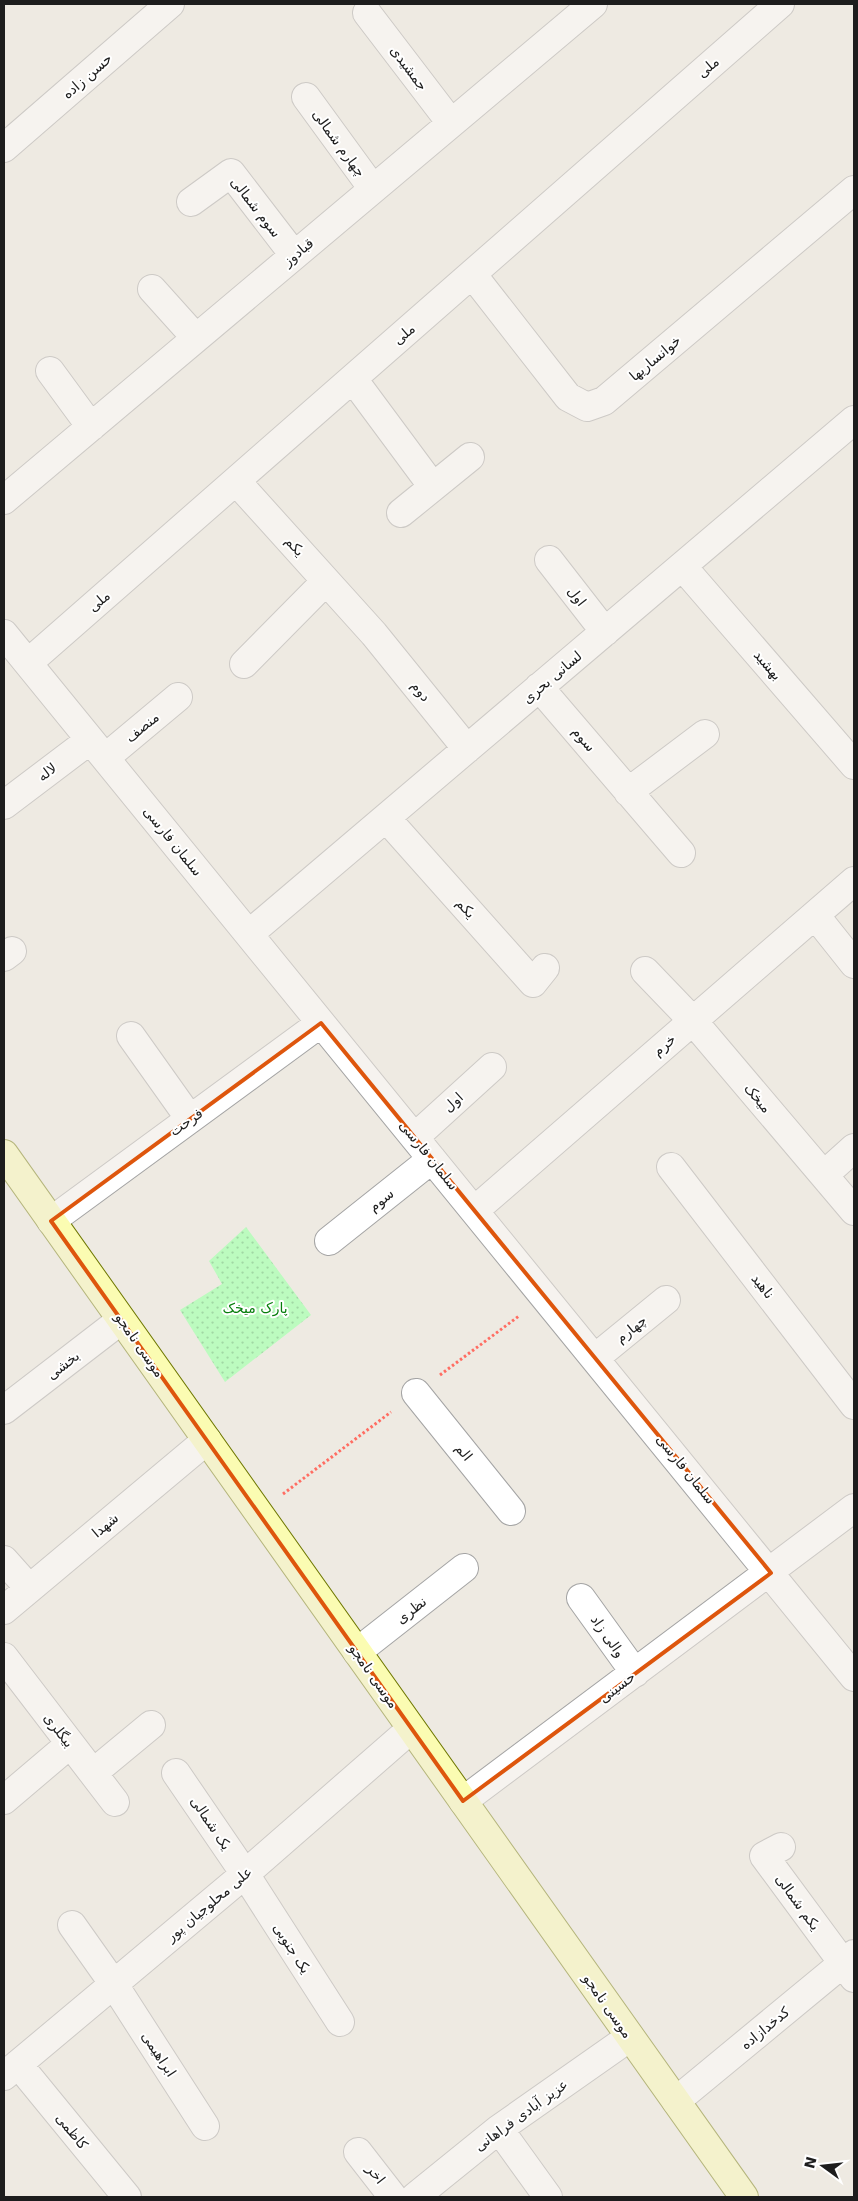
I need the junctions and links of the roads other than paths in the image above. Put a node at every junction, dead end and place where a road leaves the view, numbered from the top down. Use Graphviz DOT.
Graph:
graph roads {
  1 [pos="170,4"];
  2 [pos="593,4"];
  3 [pos="780,4"];
  4 [pos="367,13"];
  5 [pos="306,97"];
  6 [pos="451,123"];
  7 [pos="4,148"];
  8 [pos="373,189"];
  9 [pos="854,190"];
  10 [pos="191,202"];
  11 [pos="294,255"];
  12 [pos="472,274"];
  13 [pos="152,289"];
  14 [pos="196,338"];
  15 [pos="50,371"];
  16 [pos="353,379"];
  17 [pos="854,420"];
  18 [pos="91,427"];
  19 [pos="470,456"];
  20 [pos="236,481"];
  21 [pos="433,487"];
  22 [pos="4,500"];
  23 [pos="401,514"];
  24 [pos="549,560"];
  25 [pos="682,566"];
  26 [pos="326,580"];
  27 [pos="605,632"];
  28 [pos="4,634"];
  29 [pos="374,634"];
  30 [pos="28,664"];
  31 [pos="244,664"];
  32 [pos="539,687"];
  33 [pos="178,697"];
  34 [pos="705,734"];
  35 [pos="98,749"];
  36 [pos="467,749"];
  37 [pos="854,765"];
  38 [pos="628,792"];
  39 [pos="4,804"];
  40 [pos="386,818"];
  41 [pos="681,853"];
  42 [pos="854,881"];
  43 [pos="814,916"];
  44 [pos="249,934"];
  45 [pos="854,964"];
  46 [pos="545,968"];
  47 [pos="645,971"];
  48 [pos="693,1021"];
  49 [pos="321,1022"];
  50 [pos="131,1036"];
  51 [pos="492,1067"];
  52 [pos="190,1119"];
  53 [pos="415,1137"];
  54 [pos="854,1148"];
  55 [pos="4,1154"];
  56 [pos="432,1159"];
  57 [pos="671,1167"];
  58 [pos="824,1175"];
  59 [pos="475,1210"];
  60 [pos="854,1211"];
  61 [pos="51,1221"];
  62 [pos="329,1241"];
  63 [pos="666,1300"];
  64 [pos="121,1320"];
  65 [pos="596,1358"];
  66 [pos="416,1393"];
  67 [pos="854,1405"];
  68 [pos="4,1410"];
  69 [pos="207,1440"];
  70 [pos="854,1508"];
  71 [pos="511,1511"];
  72 [pos="4,1560"];
  73 [pos="464,1568"];
  74 [pos="771,1573"];
  75 [pos="29,1588"];
  76 [pos="581,1598"];
  77 [pos="4,1610"];
  78 [pos="358,1652"];
  79 [pos="4,1657"];
  80 [pos="635,1674"];
  81 [pos="854,1677"];
  82 [pos="151,1725"];
  83 [pos="411,1729"];
  84 [pos="70,1744"];
  85 [pos="93,1773"];
  86 [pos="176,1773"];
  87 [pos="4,1800"];
  88 [pos="463,1801"];
  89 [pos="115,1802"];
  90 [pos="782,1847"];
  91 [pos="245,1874"];
  92 [pos="72,1925"];
  93 [pos="851,1965"];
  94 [pos="113,1983"];
  95 [pos="340,2022"];
  96 [pos="630,2037"];
  97 [pos="11,2070"];
  98 [pos="676,2101"];
  99 [pos="205,2126"];
  100 [pos="499,2129"];
  101 [pos="358,2152"];
  102 [pos="127,2197"];
  103 [pos="393,2197"];
  104 [pos="415,2197"];
  105 [pos="548,2197"];
  106 [pos="744,2197"];
  1 -- 7 [label="street, حسن زاده"];
  2 -- 6 [label="street, قبادوز"];
  3 -- 12 [label="street, ملی"];
  4 -- 6 [label="street, جمشیدی"];
  5 -- 8 [label="street, چهارم شمالی"];
  6 -- 8 [label="street, قبادوز"];
  8 -- 11 [label="street, قبادوز"];
  9 -- 12 [label="street, خوانساریها"];
  10 -- 11 [label="street, سوم شمالی"];
  11 -- 14 [label="street, قبادوز"];
  12 -- 16 [label="street, ملی"];
  13 -- 14 [label="street"];
  14 -- 18 [label="street, قبادوز"];
  15 -- 18 [label="street"];
  16 -- 20 [label="street, ملی"];
  16 -- 21 [label="street"];
  17 -- 25 [label="street, لسانی بحری"];
  18 -- 22 [label="street, قبادوز"];
  19 -- 21 [label="street"];
  20 -- 26 [label="street, یکم"];
  20 -- 30 [label="street, ملی"];
  21 -- 23 [label="street"];
  24 -- 27 [label="street, اول"];
  25 -- 27 [label="street, لسانی بحری"];
  25 -- 37 [label="street, بهشید"];
  26 -- 29 [label="street, یکم"];
  26 -- 31 [label="street"];
  27 -- 32 [label="street, لسانی بحری"];
  28 -- 30 [label="street, سلمان فارسی"];
  29 -- 36 [label="street, دوم"];
  30 -- 35 [label="street, سلمان فارسی"];
  32 -- 36 [label="street, لسانی بحری"];
  32 -- 38 [label="street, سوم"];
  33 -- 35 [label="street, منصف"];
  34 -- 38 [label="street"];
  35 -- 39 [label="street, لاله"];
  35 -- 44 [label="street, سلمان فارسی"];
  36 -- 40 [label="street, لسانی بحری"];
  38 -- 41 [label="street, سوم"];
  40 -- 44 [label="street, لسانی بحری"];
  40 -- 46 [label="street, یکم"];
  42 -- 43 [label="street, خرم"];
  43 -- 45 [label="street"];
  43 -- 48 [label="street, خرم"];
  44 -- 49 [label="street, سلمان فارسی"];
  47 -- 48 [label="street, میخک"];
  48 -- 58 [label="street, میخک"];
  48 -- 59 [label="street, خرم"];
  49 -- 52 [label="street, فرحت"];
  49 -- 53 [label="street, سلمان فارسی"];
  50 -- 52 [label="street"];
  51 -- 53 [label="street, اول"];
  52 -- 61 [label="street, فرحت"];
  53 -- 56 [label="street, سلمان فارسی"];
  54 -- 58 [label="street"];
  55 -- 61 [label="main road, موسی نامجو"];
  56 -- 59 [label="street, سلمان فارسی"];
  56 -- 62 [label="street, سوم"];
  57 -- 67 [label="street, ناهید"];
  58 -- 60 [label="street, میخک"];
  59 -- 65 [label="street, سلمان فارسی"];
  61 -- 64 [label="main road, موسی نامجو"];
  63 -- 65 [label="street, چهارم"];
  64 -- 68 [label="street, بخشی"];
  64 -- 69 [label="main road, موسی نامجو"];
  65 -- 74 [label="street, سلمان فارسی"];
  66 -- 71 [label="street, الم"];
  69 -- 75 [label="street, شهدا"];
  69 -- 78 [label="main road, موسی نامجو"];
  70 -- 74 [label="street, حسینی"];
  72 -- 75 [label="street"];
  73 -- 78 [label="street, نظری"];
  74 -- 80 [label="street, حسینی"];
  74 -- 81 [label="street, سلمان فارسی"];
  75 -- 77 [label="street, شهدا"];
  76 -- 80 [label="street, والی زاد"];
  78 -- 83 [label="main road, موسی نامجو"];
  79 -- 84 [label="street, بیگلری"];
  80 -- 88 [label="street, حسینی"];
  82 -- 85 [label="street"];
  83 -- 88 [label="main road, موسی نامجو"];
  83 -- 91 [label="street, علی محلوجیان پور"];
  84 -- 85 [label="street, بیگلری"];
  84 -- 87 [label="street"];
  85 -- 89 [label="street, بیگلری"];
  86 -- 91 [label="street, یک شمالی"];
  88 -- 96 [label="main road, موسی نامجو"];
  90 -- 93 [label="street, یکم شمالی"];
  91 -- 94 [label="street, علی محلوجیان پور"];
  91 -- 95 [label="street, یک جنوبی"];
  92 -- 94 [label="street, ابراهیمی"];
  93 -- 98 [label="street, کدخدازاده"];
  94 -- 97 [label="street, علی محلوجیان پور"];
  94 -- 99 [label="street, ابراهیمی"];
  96 -- 98 [label="main road, موسی نامجو"];
  96 -- 100 [label="street, عزیز آبادی فراهانی"];
  97 -- 102 [label="street, کاظمی"];
  98 -- 106 [label="main road, موسی نامجو"];
  100 -- 104 [label="street, عزیز آبادی فراهانی"];
  100 -- 105 [label="street"];
  101 -- 103 [label="street, اخر"];
}
